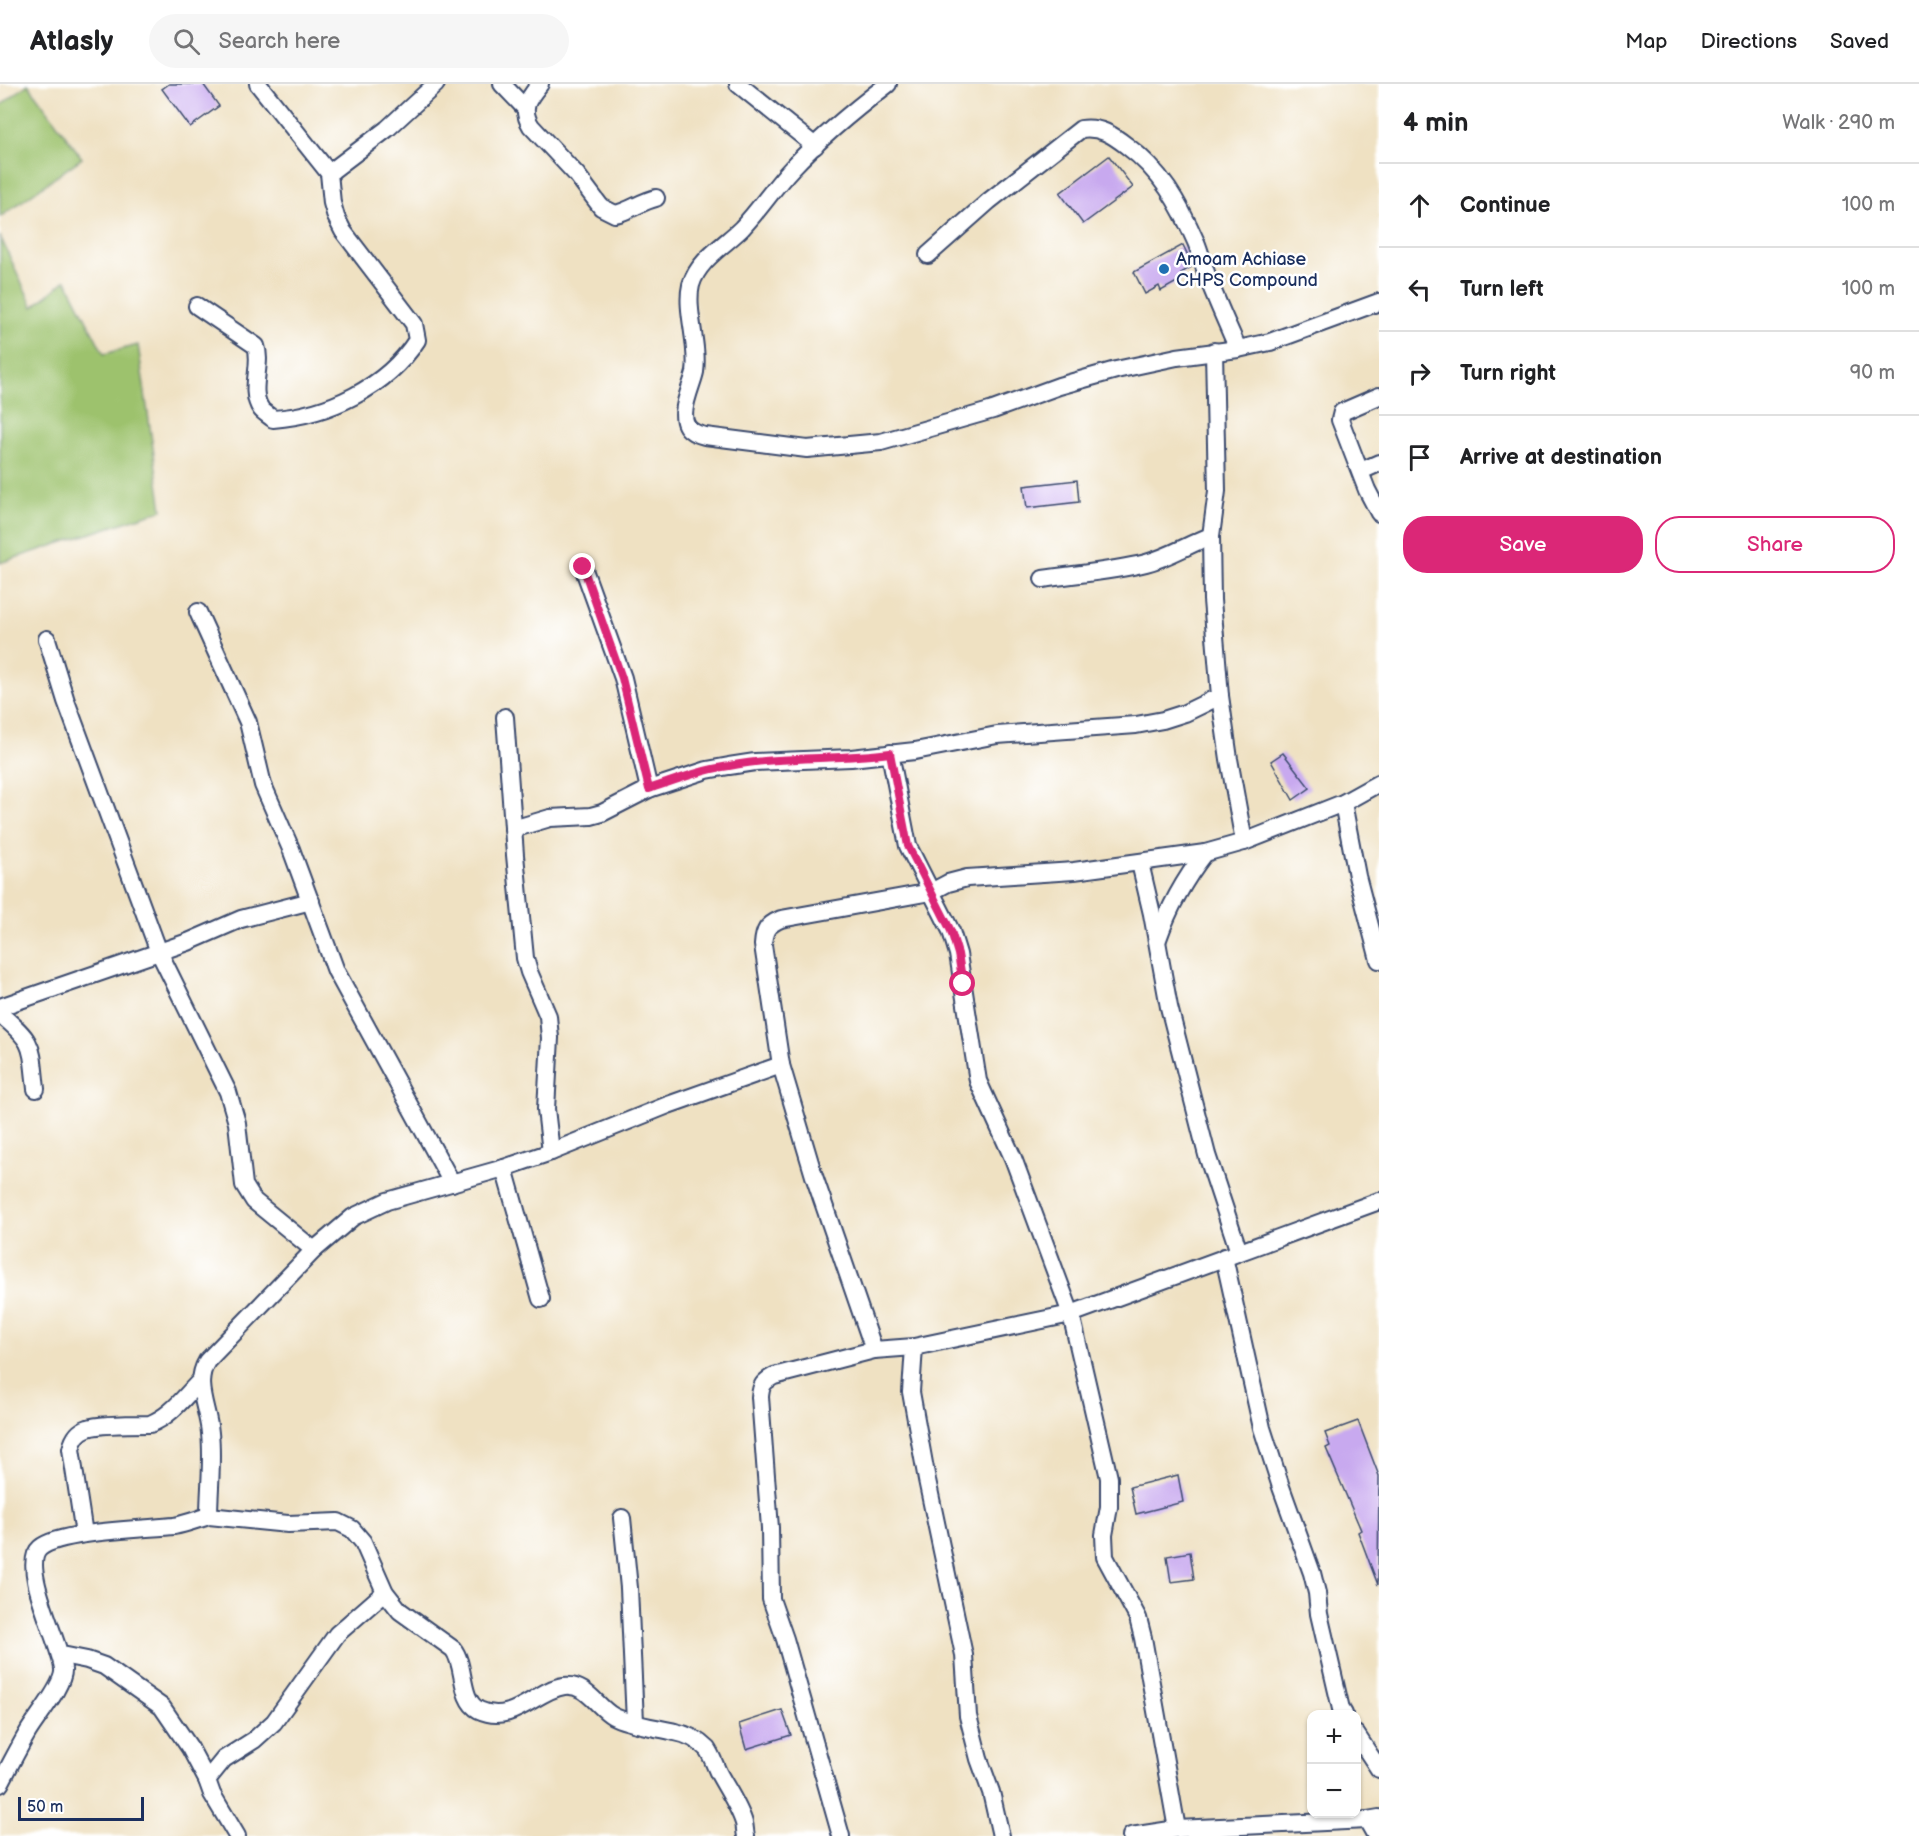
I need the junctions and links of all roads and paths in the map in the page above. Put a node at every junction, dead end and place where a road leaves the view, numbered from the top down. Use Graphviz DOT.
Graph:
graph roads {
  1 [pos="258,84"];
  2 [pos="436,84"];
  3 [pos="502,84"];
  4 [pos="540,84"];
  5 [pos="738,84"];
  6 [pos="888,84"];
  7 [pos="525,108"];
  8 [pos="815,146"];
  9 [pos="329,172"];
  10 [pos="656,198"];
  11 [pos="928,255"];
  12 [pos="197,306"];
  13 [pos="1378,306"];
  14 [pos="1238,349"];
  15 [pos="1214,351"];
  16 [pos="1379,396"];
  17 [pos="1379,463"];
  18 [pos="1361,471"];
  19 [pos="1379,513"];
  20 [pos="1211,536"];
  21 [pos="583,567"];
  22 [pos="1043,579"];
  23 [pos="198,612"];
  24 [pos="48,639"];
  25 [pos="1220,696"];
  26 [pos="505,717"];
  27 [pos="890,753"];
  28 [pos="1379,783"];
  29 [pos="649,789"];
  30 [pos="1343,803"];
  31 [pos="513,828"];
  32 [pos="1244,842"];
  33 [pos="1205,854"];
  34 [pos="1140,863"];
  35 [pos="931,892"];
  36 [pos="311,901"];
  37 [pos="1157,944"];
  38 [pos="159,952"];
  39 [pos="1379,960"];
  40 [pos="0,1007"];
  41 [pos="0,1014"];
  42 [pos="781,1065"];
  43 [pos="36,1089"];
  44 [pos="550,1152"];
  45 [pos="504,1168"];
  46 [pos="452,1183"];
  47 [pos="1379,1201"];
  48 [pos="314,1250"];
  49 [pos="1232,1255"];
  50 [pos="540,1299"];
  51 [pos="1071,1314"];
  52 [pos="914,1347"];
  53 [pos="874,1350"];
  54 [pos="200,1381"];
  55 [pos="209,1516"];
  56 [pos="622,1518"];
  57 [pos="84,1534"];
  58 [pos="385,1592"];
  59 [pos="62,1655"];
  60 [pos="1342,1710"];
  61 [pos="635,1722"];
  62 [pos="1361,1742"];
  63 [pos="1379,1769"];
  64 [pos="207,1780"];
  65 [pos="0,1784"];
  66 [pos="1373,1819"];
  67 [pos="1177,1829"];
  68 [pos="237,1836"];
  69 [pos="746,1836"];
  70 [pos="842,1836"];
  71 [pos="1001,1836"];
  72 [pos="1131,1836"];
  73 [pos="1376,1836"];
  1 -- 9 [label="street"];
  2 -- 9 [label="street"];
  3 -- 7 [label="street"];
  4 -- 7 [label="street"];
  5 -- 8 [label="street"];
  6 -- 8 [label="street"];
  7 -- 10 [label="street"];
  8 -- 15 [label="street"];
  9 -- 12 [label="street"];
  11 -- 14 [label="street"];
  13 -- 14 [label="street"];
  14 -- 15 [label="street"];
  15 -- 20 [label="street"];
  16 -- 18 [label="street"];
  17 -- 18 [label="street"];
  18 -- 19 [label="street"];
  20 -- 22 [label="street"];
  20 -- 25 [label="street"];
  21 -- 29 [label="street"];
  23 -- 36 [label="street"];
  24 -- 38 [label="street"];
  25 -- 27 [label="street"];
  25 -- 32 [label="street"];
  26 -- 31 [label="street"];
  27 -- 29 [label="street"];
  27 -- 35 [label="street"];
  28 -- 30 [label="street"];
  29 -- 31 [label="street"];
  30 -- 32 [label="street"];
  30 -- 39 [label="street"];
  31 -- 44 [label="street"];
  32 -- 33 [label="street"];
  33 -- 34 [label="street"];
  33 -- 37 [label="street"];
  34 -- 35 [label="street"];
  34 -- 37 [label="street"];
  35 -- 42 [label="street"];
  35 -- 51 [label="street"];
  36 -- 38 [label="street"];
  36 -- 46 [label="street"];
  37 -- 49 [label="street"];
  38 -- 40 [label="street"];
  38 -- 48 [label="street"];
  41 -- 43 [label="street"];
  42 -- 44 [label="street"];
  42 -- 53 [label="street"];
  44 -- 45 [label="street"];
  45 -- 46 [label="street"];
  45 -- 50 [label="street"];
  46 -- 48 [label="street"];
  47 -- 49 [label="street"];
  48 -- 54 [label="street"];
  49 -- 51 [label="street"];
  49 -- 60 [label="street"];
  51 -- 52 [label="street"];
  51 -- 67 [label="street"];
  52 -- 53 [label="street"];
  52 -- 71 [label="street"];
  53 -- 70 [label="street"];
  54 -- 55 [label="street"];
  54 -- 57 [label="street"];
  55 -- 57 [label="street"];
  55 -- 58 [label="street"];
  56 -- 61 [label="street"];
  57 -- 59 [label="street"];
  58 -- 61 [label="street"];
  58 -- 64 [label="street"];
  59 -- 64 [label="street"];
  59 -- 65 [label="street"];
  61 -- 69 [label="street"];
  62 -- 63 [label="street"];
  64 -- 68 [label="street"];
  66 -- 67 [label="street"];
  66 -- 73 [label="street"];
  67 -- 72 [label="street"];
}
